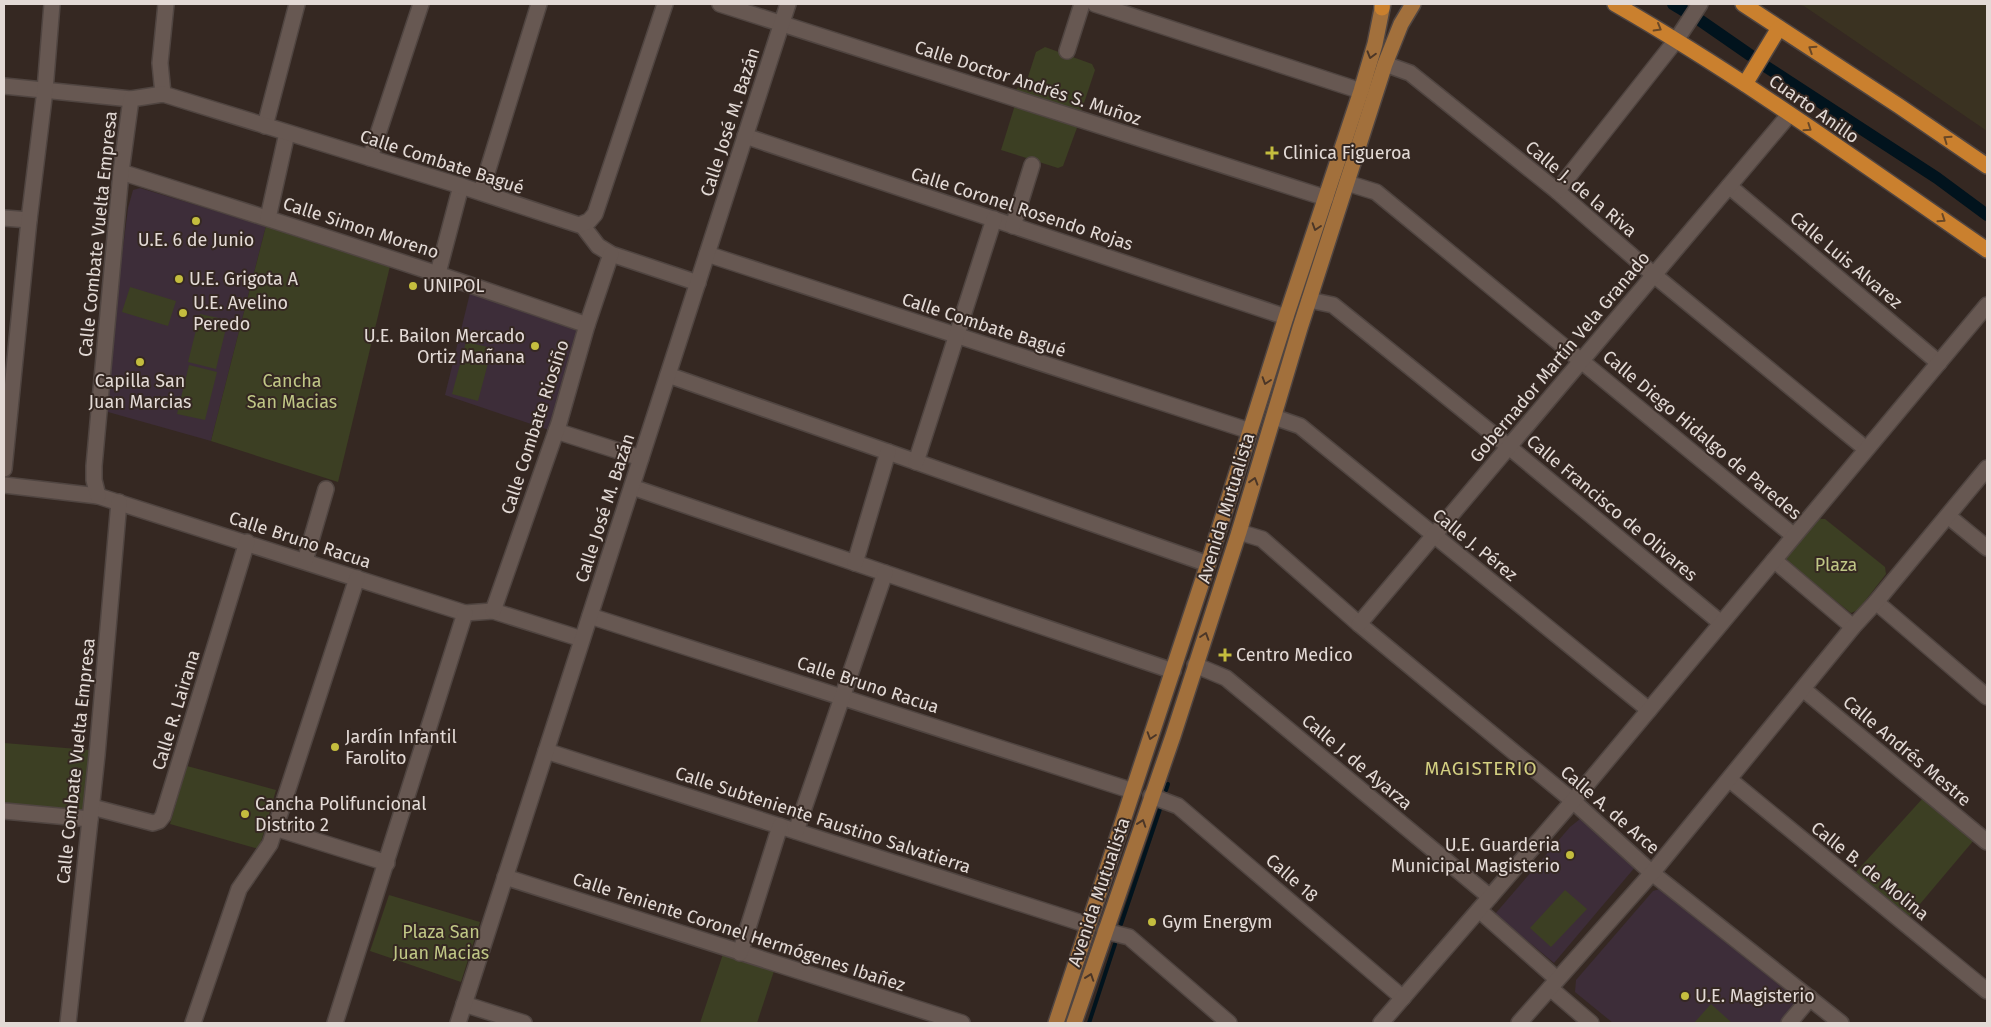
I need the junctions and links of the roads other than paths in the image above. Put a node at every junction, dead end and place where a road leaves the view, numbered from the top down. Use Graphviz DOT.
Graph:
graph roads {
  1 [pos="52,4"];
  2 [pos="166,4"];
  3 [pos="298,4"];
  4 [pos="421,4"];
  5 [pos="539,4"];
  6 [pos="664,4"];
  7 [pos="720,4"];
  8 [pos="788,4"];
  9 [pos="1082,4"];
  10 [pos="1095,4"];
  11 [pos="1413,4"];
  12 [pos="1616,4"];
  13 [pos="1743,4"];
  14 [pos="1382,5"];
  15 [pos="1699,6"];
  16 [pos="782,24"];
  17 [pos="1780,28"];
  18 [pos="1681,33"];
  19 [pos="1067,51"];
  20 [pos="1385,64"];
  21 [pos="1750,77"];
  22 [pos="4,86"];
  23 [pos="45,90"];
  24 [pos="1361,90"];
  25 [pos="163,94"];
  26 [pos="131,98"];
  27 [pos="1789,115"];
  28 [pos="266,126"];
  29 [pos="287,133"];
  30 [pos="745,136"];
  31 [pos="370,158"];
  32 [pos="1032,165"];
  33 [pos="1987,166"];
  34 [pos="121,172"];
  35 [pos="1347,183"];
  36 [pos="461,186"];
  37 [pos="1729,186"];
  38 [pos="1557,191"];
  39 [pos="481,192"];
  40 [pos="1326,198"];
  41 [pos="4,218"];
  42 [pos="268,218"];
  43 [pos="994,219"];
  44 [pos="29,220"];
  45 [pos="582,225"];
  46 [pos="1013,226"];
  47 [pos="1987,250"];
  48 [pos="611,254"];
  49 [pos="707,254"];
  50 [pos="438,273"];
  51 [pos="1654,275"];
  52 [pos="698,283"];
  53 [pos="1309,300"];
  54 [pos="1987,304"];
  55 [pos="1286,317"];
  56 [pos="587,325"];
  57 [pos="957,335"];
  58 [pos="9,354"];
  59 [pos="1582,361"];
  60 [pos="1939,363"];
  61 [pos="668,375"];
  62 [pos="1274,417"];
  63 [pos="556,431"];
  64 [pos="1250,431"];
  65 [pos="1509,447"];
  66 [pos="1866,449"];
  67 [pos="888,452"];
  68 [pos="641,458"];
  69 [pos="916,462"];
  70 [pos="1987,468"];
  71 [pos="4,469"];
  72 [pos="4,485"];
  73 [pos="632,487"];
  74 [pos="326,489"];
  75 [pos="98,496"];
  76 [pos="119,502"];
  77 [pos="1948,516"];
  78 [pos="1239,532"];
  79 [pos="1434,536"];
  80 [pos="1794,536"];
  81 [pos="246,542"];
  82 [pos="1987,548"];
  83 [pos="1774,560"];
  84 [pos="305,561"];
  85 [pos="855,563"];
  86 [pos="1208,564"];
  87 [pos="885,573"];
  88 [pos="357,578"];
  89 [pos="1198,596"];
  90 [pos="1876,602"];
  91 [pos="493,611"];
  92 [pos="465,613"];
  93 [pos="590,616"];
  94 [pos="1721,623"];
  95 [pos="1360,624"];
  96 [pos="1853,627"];
  97 [pos="582,639"];
  98 [pos="1195,665"];
  99 [pos="1173,671"];
  100 [pos="1803,689"];
  101 [pos="843,696"];
  102 [pos="1987,697"];
  103 [pos="1649,710"];
  104 [pos="1173,736"];
  105 [pos="546,751"];
  106 [pos="1730,780"];
  107 [pos="1133,791"];
  108 [pos="1151,796"];
  109 [pos="1573,801"];
  110 [pos="4,811"];
  111 [pos="91,813"];
  112 [pos="780,826"];
  113 [pos="275,828"];
  114 [pos="796,831"];
  115 [pos="1987,842"];
  116 [pos="388,863"];
  117 [pos="1652,873"];
  118 [pos="505,878"];
  119 [pos="1490,898"];
  120 [pos="1478,910"];
  121 [pos="1088,925"];
  122 [pos="1105,931"];
  123 [pos="740,952"];
  124 [pos="1554,984"];
  125 [pos="1987,991"];
  126 [pos="1403,998"];
  127 [pos="1810,998"];
  128 [pos="464,1004"];
  129 [pos="68,1023"];
  130 [pos="193,1023"];
  131 [pos="335,1023"];
  132 [pos="458,1023"];
  133 [pos="524,1023"];
  134 [pos="962,1023"];
  135 [pos="1056,1023"];
  136 [pos="1074,1023"];
  137 [pos="1229,1023"];
  138 [pos="1381,1023"];
  139 [pos="1519,1023"];
  140 [pos="1591,1023"];
  141 [pos="1789,1023"];
  142 [pos="1841,1023"];
  1 -- 23 [label="street"];
  2 -- 25 [label="street"];
  3 -- 28 [label="street"];
  4 -- 31 [label="street"];
  5 -- 39 [label="street"];
  6 -- 45 [label="street"];
  7 -- 16 [label="street, Calle Doctor Andrés S. Muñoz"];
  8 -- 16 [label="street, Calle José M. Bazán"];
  9 -- 19 [label="street"];
  10 -- 24 [label="street"];
  11 -- 20 [label="main road, Avenida Mutualista"];
  12 -- 18 [label="highway, Cuarto Anillo, one-way"];
  13 -- 17 [label="highway"];
  14 -- 24 [label="main road, Avenida Mutualista, one-way"];
  15 -- 18 [label="street"];
  16 -- 30 [label="street, Calle José M. Bazán"];
  16 -- 40 [label="street, Calle Doctor Andrés S. Muñoz"];
  17 -- 21 [label="highway"];
  33 -- 17 [label="highway, one-way"];
  18 -- 21 [label="highway, Cuarto Anillo"];
  18 -- 38 [label="street"];
  20 -- 35 [label="main road, Avenida Mutualista"];
  20 -- 38 [label="street, Calle J. de la Riva"];
  21 -- 27 [label="highway, Cuarto Anillo"];
  22 -- 23 [label="street"];
  23 -- 26 [label="street"];
  23 -- 44 [label="street"];
  24 -- 40 [label="main road, Avenida Mutualista"];
  25 -- 26 [label="street, Calle Combate Vuelta Empresa"];
  25 -- 28 [label="street, Calle Combate Bagué"];
  26 -- 34 [label="street, Calle Combate Vuelta Empresa"];
  27 -- 37 [label="street, Gobernador Martín Vela Granado"];
  27 -- 47 [label="highway, Cuarto Anillo, one-way"];
  28 -- 29 [label="street, Calle Combate Bagué"];
  29 -- 31 [label="street, Calle Combate Bagué"];
  29 -- 42 [label="street"];
  30 -- 43 [label="street, Calle Coronel Rosendo Rojas"];
  30 -- 49 [label="street, Calle José M. Bazán"];
  31 -- 36 [label="street, Calle Combate Bagué"];
  32 -- 46 [label="street"];
  34 -- 42 [label="street, Calle Simon Moreno"];
  34 -- 75 [label="street, Calle Combate Vuelta Empresa"];
  35 -- 53 [label="main road, Avenida Mutualista"];
  35 -- 59 [label="street, Calle Diego Hidalgo de Paredes"];
  36 -- 39 [label="street, Calle Combate Bagué"];
  36 -- 50 [label="street"];
  37 -- 51 [label="street, Gobernador Martín Vela Granado"];
  37 -- 60 [label="street, Calle Luis Alvarez"];
  38 -- 51 [label="street, Calle J. de la Riva"];
  39 -- 45 [label="street, Calle Combate Bagué"];
  40 -- 55 [label="main road, Avenida Mutualista, one-way"];
  41 -- 44 [label="street"];
  42 -- 50 [label="street, Calle Simon Moreno"];
  43 -- 46 [label="street, Calle Coronel Rosendo Rojas"];
  43 -- 57 [label="street"];
  44 -- 58 [label="street"];
  45 -- 48 [label="street"];
  46 -- 55 [label="street, Calle Coronel Rosendo Rojas"];
  48 -- 52 [label="street"];
  48 -- 56 [label="street, Calle Combate Riosiño"];
  49 -- 52 [label="street, Calle José M. Bazán"];
  49 -- 57 [label="street, Calle Combate Bagué"];
  50 -- 56 [label="street, Calle Simon Moreno"];
  51 -- 59 [label="street, Gobernador Martín Vela Granado"];
  51 -- 66 [label="street, Calle J. de la Riva"];
  52 -- 61 [label="street, Calle José M. Bazán"];
  53 -- 62 [label="main road, Avenida Mutualista"];
  53 -- 65 [label="street, Calle Francisco de Olivares"];
  54 -- 60 [label="street"];
  55 -- 64 [label="main road, Avenida Mutualista, one-way"];
  56 -- 63 [label="street, Calle Combate Riosiño"];
  57 -- 64 [label="street, Calle Combate Bagué"];
  57 -- 69 [label="street"];
  58 -- 71 [label="street"];
  59 -- 65 [label="street, Gobernador Martín Vela Granado"];
  59 -- 80 [label="street, Calle Diego Hidalgo de Paredes"];
  60 -- 66 [label="street"];
  61 -- 67 [label="street"];
  61 -- 68 [label="street, Calle José M. Bazán"];
  78 -- 62 [label="main road, Avenida Mutualista, one-way"];
  62 -- 79 [label="street, Calle J. Pérez"];
  63 -- 68 [label="street"];
  63 -- 91 [label="street, Calle Combate Riosiño"];
  64 -- 86 [label="main road, Avenida Mutualista"];
  65 -- 79 [label="street, Gobernador Martín Vela Granado"];
  65 -- 94 [label="street, Calle Francisco de Olivares"];
  66 -- 80 [label="street"];
  67 -- 69 [label="street"];
  67 -- 85 [label="street"];
  68 -- 73 [label="street, Calle José M. Bazán"];
  69 -- 86 [label="street"];
  70 -- 77 [label="street"];
  72 -- 75 [label="street, Calle Bruno Racua"];
  73 -- 85 [label="street"];
  73 -- 93 [label="street, Calle José M. Bazán"];
  74 -- 84 [label="street"];
  75 -- 76 [label="street, Calle Bruno Racua"];
  76 -- 81 [label="street, Calle Bruno Racua"];
  76 -- 111 [label="street, Calle Combate Vuelta Empresa"];
  77 -- 82 [label="street"];
  77 -- 90 [label="street"];
  78 -- 95 [label="street, Calle A. de Arce"];
  98 -- 78 [label="main road, Avenida Mutualista, one-way"];
  79 -- 95 [label="street, Gobernador Martín Vela Granado"];
  79 -- 103 [label="street, Calle J. Pérez"];
  80 -- 83 [label="street"];
  81 -- 84 [label="street, Calle Bruno Racua"];
  81 -- 111 [label="street, Calle R. Lairana"];
  83 -- 94 [label="street"];
  83 -- 96 [label="street"];
  84 -- 88 [label="street, Calle Bruno Racua"];
  85 -- 87 [label="street"];
  86 -- 89 [label="main road, Avenida Mutualista"];
  87 -- 99 [label="street"];
  87 -- 101 [label="street"];
  88 -- 92 [label="street, Calle Bruno Racua"];
  88 -- 113 [label="street"];
  89 -- 98 [label="main road"];
  89 -- 99 [label="main road, Avenida Mutualista"];
  90 -- 96 [label="street"];
  90 -- 102 [label="street"];
  91 -- 92 [label="street, Calle Bruno Racua"];
  91 -- 97 [label="street, Calle Bruno Racua"];
  92 -- 116 [label="street"];
  93 -- 97 [label="street, Calle José M. Bazán"];
  93 -- 101 [label="street, Calle Bruno Racua"];
  94 -- 103 [label="street"];
  95 -- 109 [label="street, Calle A. de Arce"];
  96 -- 100 [label="street"];
  97 -- 105 [label="street, Calle José M. Bazán"];
  98 -- 104 [label="main road, Avenida Mutualista"];
  98 -- 119 [label="street, Calle J. de Ayarza"];
  99 -- 104 [label="main road"];
  99 -- 107 [label="main road, Avenida Mutualista, one-way"];
  100 -- 106 [label="street"];
  100 -- 115 [label="street, Calle Andrés Mestre"];
  101 -- 107 [label="street, Calle Bruno Racua"];
  101 -- 114 [label="street"];
  103 -- 109 [label="street"];
  104 -- 108 [label="main road, Avenida Mutualista"];
  105 -- 112 [label="street, Calle Subteniente Faustino Salvatierra"];
  105 -- 118 [label="street, Calle José M. Bazán"];
  106 -- 117 [label="street"];
  106 -- 125 [label="street, Calle B. de Molina"];
  107 -- 121 [label="main road, Avenida Mutualista"];
  122 -- 108 [label="main road, Avenida Mutualista, one-way"];
  108 -- 126 [label="street, Calle 18"];
  109 -- 117 [label="street, Calle A. de Arce"];
  109 -- 119 [label="street"];
  110 -- 111 [label="street, Calle R. Lairana"];
  111 -- 129 [label="street, Calle Combate Vuelta Empresa"];
  112 -- 114 [label="street, Calle Subteniente Faustino Salvatierra"];
  112 -- 123 [label="street"];
  113 -- 116 [label="street"];
  113 -- 130 [label="street"];
  114 -- 121 [label="street, Calle Subteniente Faustino Salvatierra"];
  116 -- 131 [label="street"];
  117 -- 124 [label="street"];
  117 -- 127 [label="street, Calle A. de Arce"];
  118 -- 123 [label="street, Calle Teniente Coronel Hermógenes Ibañez"];
  118 -- 128 [label="street, Calle José M. Bazán"];
  119 -- 120 [label="street"];
  120 -- 124 [label="street"];
  120 -- 126 [label="street"];
  121 -- 135 [label="main road, Avenida Mutualista"];
  136 -- 122 [label="main road, Avenida Mutualista, one-way"];
  122 -- 137 [label="street"];
  123 -- 134 [label="street, Calle Teniente Coronel Hermógenes Ibañez"];
  124 -- 139 [label="street"];
  124 -- 140 [label="street"];
  126 -- 138 [label="street"];
  127 -- 141 [label="street"];
  127 -- 142 [label="street, Calle A. de Arce"];
  128 -- 132 [label="street, Calle José M. Bazán"];
  128 -- 133 [label="street"];
}
